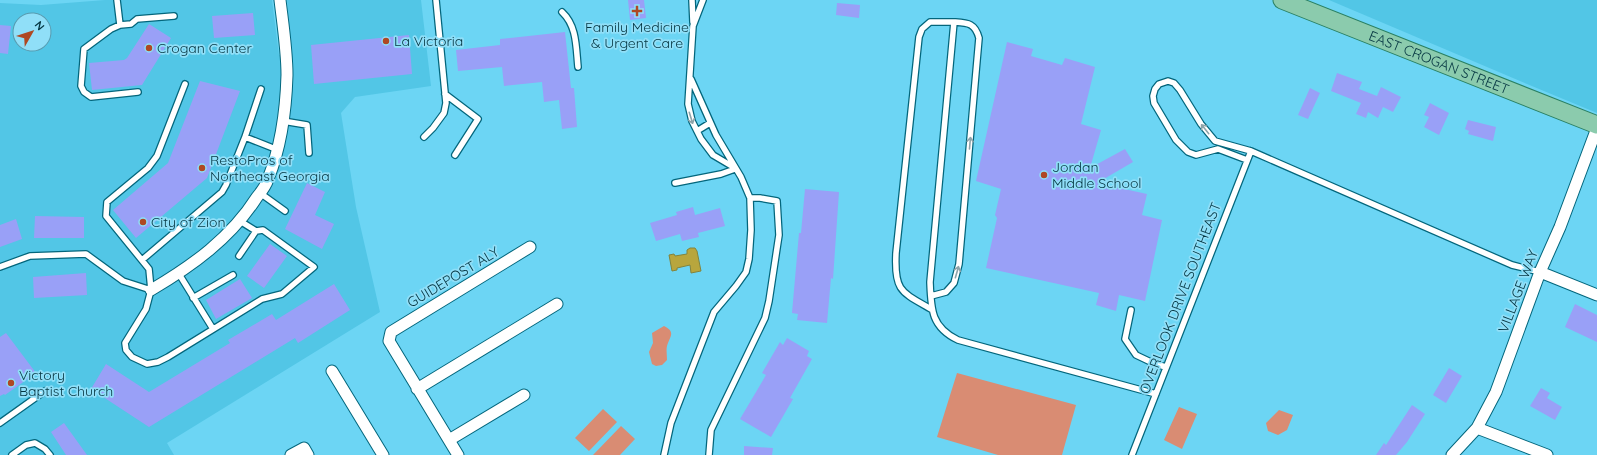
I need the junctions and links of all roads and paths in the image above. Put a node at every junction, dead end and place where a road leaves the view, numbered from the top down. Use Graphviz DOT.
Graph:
graph roads {
  1 [pos="117,0"];
  2 [pos="280,0"];
  3 [pos="436,0"];
  4 [pos="692,0"];
  5 [pos="703,0"];
  6 [pos="1282,0"];
  7 [pos="562,12"];
  8 [pos="174,16"];
  9 [pos="954,22"];
  10 [pos="120,25"];
  11 [pos="694,26"];
  12 [pos="578,67"];
  13 [pos="690,80"];
  14 [pos="186,84"];
  15 [pos="261,88"];
  16 [pos="138,92"];
  17 [pos="445,94"];
  18 [pos="283,121"];
  19 [pos="710,124"];
  20 [pos="1597,126"];
  21 [pos="697,131"];
  22 [pos="245,137"];
  23 [pos="424,137"];
  24 [pos="278,150"];
  25 [pos="1251,151"];
  26 [pos="309,153"];
  27 [pos="455,155"];
  28 [pos="1247,160"];
  29 [pos="736,169"];
  30 [pos="675,183"];
  31 [pos="260,193"];
  32 [pos="750,198"];
  33 [pos="285,212"];
  34 [pos="240,221"];
  35 [pos="256,231"];
  36 [pos="530,247"];
  37 [pos="238,256"];
  38 [pos="142,260"];
  39 [pos="0,266"];
  40 [pos="1540,272"];
  41 [pos="179,274"];
  42 [pos="233,275"];
  43 [pos="151,290"];
  44 [pos="1597,295"];
  45 [pos="931,296"];
  46 [pos="193,298"];
  47 [pos="557,304"];
  48 [pos="931,309"];
  49 [pos="1131,310"];
  50 [pos="213,329"];
  51 [pos="1166,367"];
  52 [pos="332,371"];
  53 [pos="417,389"];
  54 [pos="45,391"];
  55 [pos="1156,394"];
  56 [pos="524,395"];
  57 [pos="0,423"];
  58 [pos="1477,428"];
  59 [pos="449,440"];
  60 [pos="12,455"];
  61 [pos="50,455"];
  62 [pos="290,455"];
  63 [pos="308,455"];
  64 [pos="383,455"];
  65 [pos="458,455"];
  66 [pos="664,455"];
  67 [pos="709,455"];
  68 [pos="1132,455"];
  69 [pos="1452,455"];
  70 [pos="1546,455"];
  1 -- 10 [label="lane"];
  2 -- 18 [label="street"];
  3 -- 17 [label="lane"];
  4 -- 11 [label="lane"];
  5 -- 11 [label="lane"];
  6 -- 20 [label="main road, EAST CROGAN STREET"];
  7 -- 12 [label="lane"];
  8 -- 10 [label="lane"];
  9 -- 45 [label="lane"];
  45 -- 9 [label="lane, one-way"];
  9 -- 48 [label="lane"];
  10 -- 16 [label="lane"];
  11 -- 13 [label="lane"];
  13 -- 19 [label="lane"];
  13 -- 21 [label="lane, one-way"];
  14 -- 38 [label="lane"];
  15 -- 22 [label="lane"];
  17 -- 23 [label="lane"];
  17 -- 27 [label="lane"];
  18 -- 24 [label="street"];
  18 -- 26 [label="lane"];
  19 -- 21 [label="lane"];
  19 -- 29 [label="lane"];
  20 -- 40 [label="street, VILLAGE WAY"];
  21 -- 29 [label="lane"];
  22 -- 24 [label="lane"];
  22 -- 38 [label="lane"];
  24 -- 31 [label="street"];
  25 -- 28 [label="lane, OVERLOOK DRIVE SOUTHEAST"];
  25 -- 28 [label="lane, one-way"];
  25 -- 40 [label="lane"];
  28 -- 51 [label="lane, OVERLOOK DRIVE SOUTHEAST"];
  29 -- 30 [label="lane"];
  29 -- 32 [label="lane"];
  31 -- 33 [label="lane"];
  31 -- 34 [label="street"];
  32 -- 66 [label="lane"];
  32 -- 67 [label="lane"];
  34 -- 35 [label="lane"];
  34 -- 41 [label="street"];
  35 -- 37 [label="lane"];
  35 -- 50 [label="lane"];
  36 -- 53 [label="street, GUIDEPOST ALY"];
  38 -- 43 [label="lane"];
  39 -- 43 [label="lane"];
  40 -- 44 [label="street"];
  40 -- 58 [label="street, VILLAGE WAY"];
  41 -- 43 [label="street"];
  41 -- 46 [label="lane"];
  42 -- 46 [label="lane"];
  43 -- 50 [label="lane"];
  45 -- 48 [label="lane"];
  46 -- 50 [label="lane"];
  47 -- 53 [label="street"];
  48 -- 55 [label="lane"];
  49 -- 51 [label="lane"];
  51 -- 55 [label="lane, OVERLOOK DRIVE SOUTHEAST"];
  52 -- 64 [label="street"];
  53 -- 59 [label="street"];
  54 -- 57 [label="lane"];
  55 -- 68 [label="lane, OVERLOOK DRIVE SOUTHEAST"];
  56 -- 59 [label="street"];
  58 -- 69 [label="street, VILLAGE WAY"];
  58 -- 70 [label="street"];
  59 -- 65 [label="street"];
  60 -- 61 [label="lane"];
  62 -- 63 [label="street"];
}
